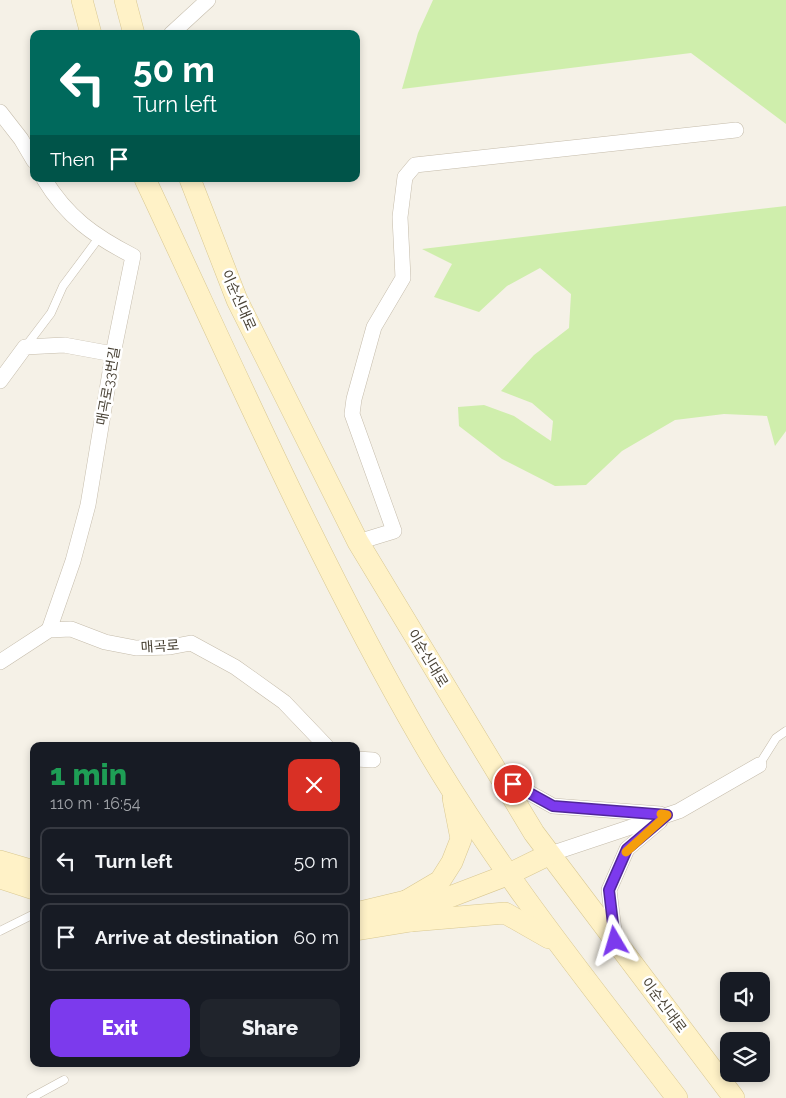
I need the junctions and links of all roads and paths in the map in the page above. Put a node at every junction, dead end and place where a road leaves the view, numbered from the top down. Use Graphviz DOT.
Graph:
graph roads {
  1 [pos="82,0"];
  2 [pos="125,0"];
  3 [pos="208,0"];
  4 [pos="91,30"];
  5 [pos="133,30"];
  6 [pos="175,30"];
  7 [pos="0,112"];
  8 [pos="736,130"];
  9 [pos="28,135"];
  10 [pos="46,182"];
  11 [pos="146,182"];
  12 [pos="191,182"];
  13 [pos="98,238"];
  14 [pos="25,347"];
  15 [pos="113,354"];
  16 [pos="0,381"];
  17 [pos="358,542"];
  18 [pos="49,630"];
  19 [pos="0,662"];
  20 [pos="786,731"];
  21 [pos="322,742"];
  22 [pos="360,759"];
  23 [pos="373,760"];
  24 [pos="759,764"];
  25 [pos="499,776"];
  26 [pos="450,783"];
  27 [pos="667,815"];
  28 [pos="550,854"];
  29 [pos="0,861"];
  30 [pos="30,870"];
  31 [pos="507,875"];
  32 [pos="0,878"];
  33 [pos="30,888"];
  34 [pos="414,909"];
  35 [pos="360,912"];
  36 [pos="30,916"];
  37 [pos="360,929"];
  38 [pos="0,931"];
  39 [pos="615,941"];
  40 [pos="557,942"];
  41 [pos="64,1080"];
  42 [pos="31,1098"];
  43 [pos="677,1098"];
  44 [pos="734,1098"];
  1 -- 4 [label="main road"];
  2 -- 5 [label="main road"];
  3 -- 6 [label="street"];
  7 -- 9 [label="street"];
  8 -- 17 [label="street"];
  10 -- 13 [label="street, 매곡로33번길"];
  11 -- 26 [label="main road"];
  12 -- 17 [label="main road, 이순신대로"];
  13 -- 14 [label="lane"];
  13 -- 15 [label="street, 매곡로33번길"];
  14 -- 15 [label="street"];
  14 -- 16 [label="street"];
  15 -- 18 [label="street, 매곡로33번길"];
  17 -- 25 [label="main road, 이순신대로"];
  18 -- 19 [label="street"];
  18 -- 21 [label="street, 매곡로"];
  20 -- 24 [label="lane"];
  22 -- 23 [label="street"];
  24 -- 27 [label="street"];
  25 -- 27 [label="street"];
  25 -- 28 [label="main road, 이순신대로"];
  26 -- 31 [label="main road"];
  26 -- 34 [label="main road"];
  27 -- 28 [label="street"];
  27 -- 39 [label="street"];
  28 -- 31 [label="main road"];
  28 -- 39 [label="main road, 이순신대로"];
  29 -- 30 [label="main road"];
  31 -- 34 [label="main road"];
  31 -- 40 [label="main road"];
  32 -- 33 [label="main road"];
  34 -- 35 [label="main road"];
  34 -- 37 [label="main road"];
  34 -- 40 [label="main road"];
  36 -- 38 [label="lane"];
  39 -- 44 [label="main road, 이순신대로"];
  40 -- 43 [label="main road"];
  41 -- 42 [label="lane"];
}
